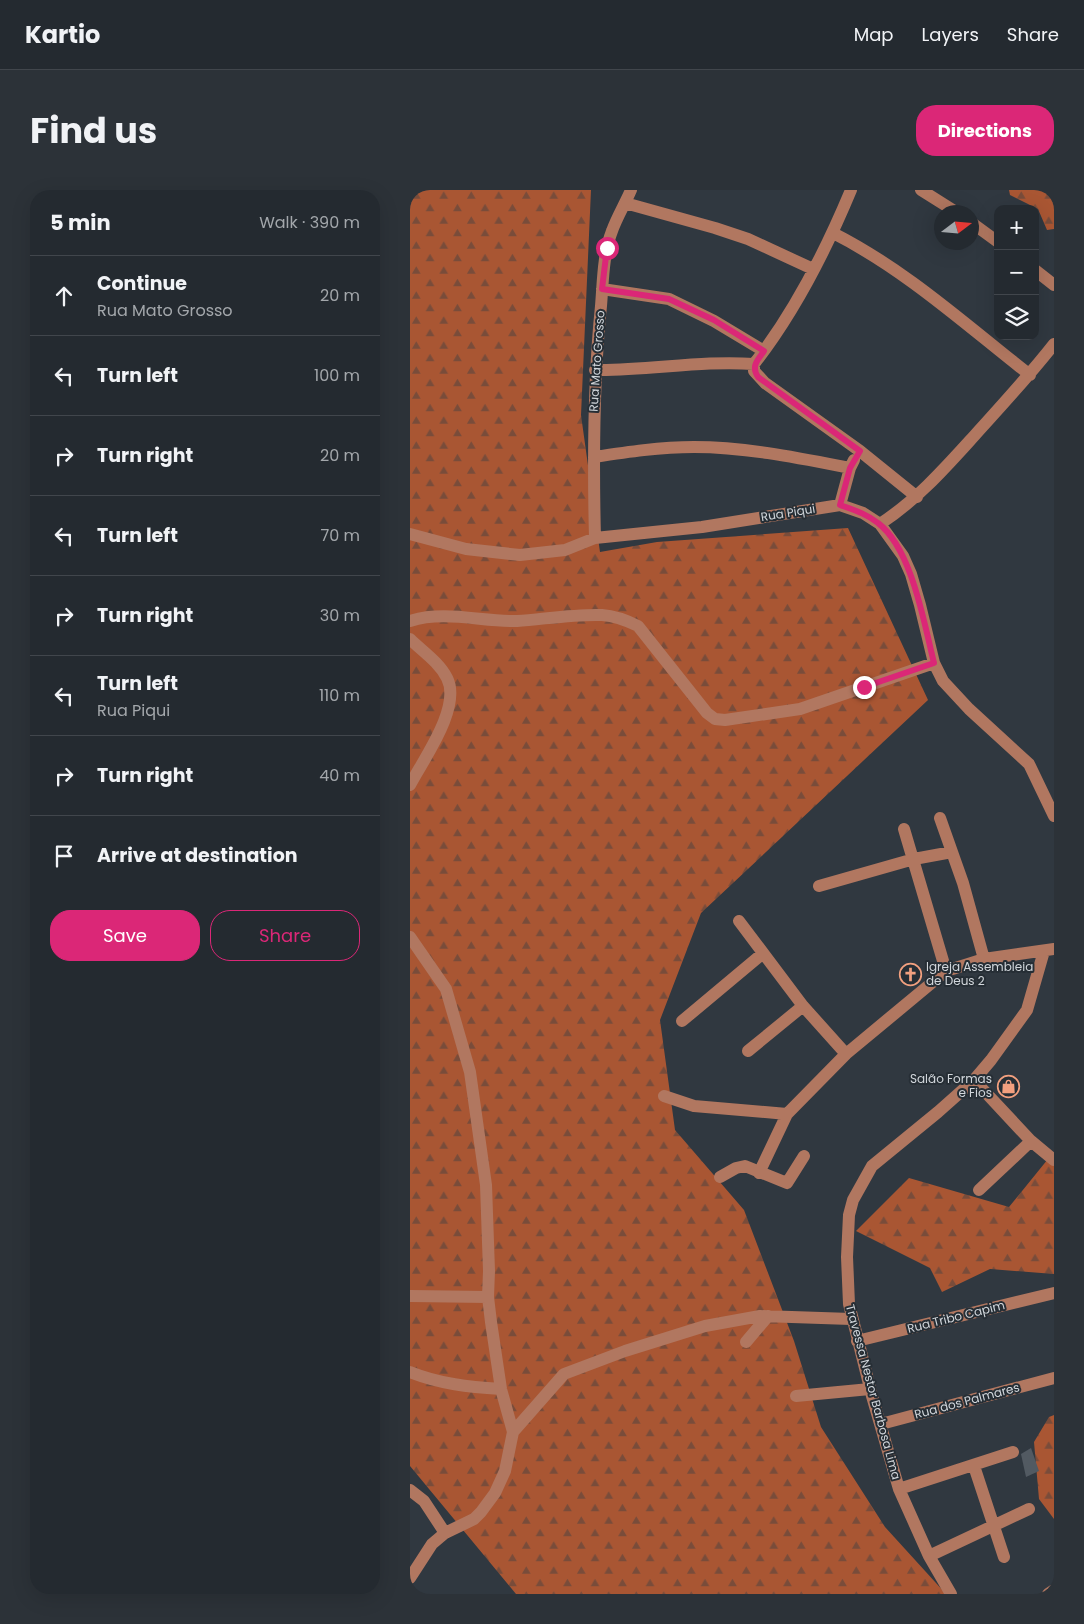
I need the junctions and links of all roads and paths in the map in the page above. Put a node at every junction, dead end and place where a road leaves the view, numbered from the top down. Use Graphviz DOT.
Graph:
graph roads {
  1 [pos="631,190"];
  2 [pos="852,190"];
  3 [pos="920,190"];
  4 [pos="940,195"];
  5 [pos="625,203"];
  6 [pos="949,205"];
  7 [pos="979,228"];
  8 [pos="834,233"];
  9 [pos="994,239"];
  10 [pos="813,269"];
  11 [pos="1039,273"];
  12 [pos="1054,285"];
  13 [pos="602,289"];
  14 [pos="1054,344"];
  15 [pos="764,351"];
  16 [pos="754,364"];
  17 [pos="595,370"];
  18 [pos="1030,375"];
  19 [pos="860,451"];
  20 [pos="594,457"];
  21 [pos="850,468"];
  22 [pos="917,497"];
  23 [pos="840,505"];
  24 [pos="880,524"];
  25 [pos="410,534"];
  26 [pos="596,538"];
  27 [pos="411,620"];
  28 [pos="410,639"];
  29 [pos="934,663"];
  30 [pos="410,785"];
  31 [pos="1054,816"];
  32 [pos="940,818"];
  33 [pos="904,829"];
  34 [pos="952,852"];
  35 [pos="914,859"];
  36 [pos="819,886"];
  37 [pos="739,921"];
  38 [pos="410,937"];
  39 [pos="1049,950"];
  40 [pos="762,954"];
  41 [pos="984,959"];
  42 [pos="946,970"];
  43 [pos="803,1006"];
  44 [pos="682,1021"];
  45 [pos="748,1051"];
  46 [pos="846,1054"];
  47 [pos="974,1080"];
  48 [pos="664,1096"];
  49 [pos="787,1114"];
  50 [pos="1031,1141"];
  51 [pos="804,1156"];
  52 [pos="1054,1160"];
  53 [pos="759,1173"];
  54 [pos="720,1177"];
  55 [pos="979,1190"];
  56 [pos="1054,1293"];
  57 [pos="410,1296"];
  58 [pos="488,1297"];
  59 [pos="768,1316"];
  60 [pos="852,1319"];
  61 [pos="858,1341"];
  62 [pos="746,1342"];
  63 [pos="410,1372"];
  64 [pos="1054,1378"];
  65 [pos="870,1389"];
  66 [pos="501,1390"];
  67 [pos="796,1396"];
  68 [pos="881,1424"];
  69 [pos="513,1432"];
  70 [pos="1013,1452"];
  71 [pos="974,1466"];
  72 [pos="899,1489"];
  73 [pos="410,1490"];
  74 [pos="1029,1509"];
  75 [pos="994,1526"];
  76 [pos="445,1533"];
  77 [pos="929,1556"];
  78 [pos="1004,1557"];
  79 [pos="410,1578"];
  80 [pos="1054,1590"];
  81 [pos="952,1594"];
  82 [pos="1048,1594"];
  1 -- 5 [label="street, Rua Mato Grosso"];
  2 -- 8 [label="street"];
  3 -- 4 [label="street"];
  4 -- 6 [label="street"];
  5 -- 10 [label="street"];
  5 -- 13 [label="street, Rua Mato Grosso"];
  7 -- 9 [label="street"];
  8 -- 10 [label="street"];
  8 -- 18 [label="street"];
  10 -- 15 [label="street"];
  11 -- 12 [label="street"];
  13 -- 15 [label="street"];
  13 -- 17 [label="street, Rua Mato Grosso"];
  14 -- 18 [label="street"];
  15 -- 16 [label="street"];
  16 -- 17 [label="street"];
  16 -- 19 [label="street"];
  17 -- 20 [label="street, Rua Mato Grosso"];
  18 -- 22 [label="street"];
  19 -- 21 [label="street"];
  19 -- 22 [label="street"];
  20 -- 21 [label="street"];
  20 -- 26 [label="street, Rua Mato Grosso"];
  21 -- 23 [label="street"];
  22 -- 24 [label="street"];
  23 -- 24 [label="street, Rua Piqui"];
  23 -- 26 [label="street, Rua Piqui"];
  24 -- 29 [label="street, Rua Piqui"];
  25 -- 26 [label="street, Rua Piqui"];
  27 -- 29 [label="street"];
  28 -- 30 [label="street"];
  29 -- 31 [label="street, Rua Piqui"];
  32 -- 34 [label="street"];
  33 -- 35 [label="street"];
  34 -- 35 [label="street"];
  34 -- 41 [label="street"];
  35 -- 36 [label="street"];
  35 -- 42 [label="street"];
  37 -- 40 [label="street"];
  38 -- 58 [label="street"];
  39 -- 41 [label="street"];
  39 -- 47 [label="street, Travessa Nestor Barbosa Lima"];
  40 -- 43 [label="street"];
  40 -- 44 [label="street"];
  41 -- 42 [label="street"];
  42 -- 46 [label="street"];
  43 -- 45 [label="street"];
  43 -- 46 [label="street"];
  46 -- 49 [label="street"];
  47 -- 50 [label="street"];
  47 -- 60 [label="street, Travessa Nestor Barbosa Lima"];
  48 -- 49 [label="street"];
  49 -- 53 [label="street"];
  50 -- 52 [label="street"];
  50 -- 55 [label="street"];
  51 -- 53 [label="street"];
  53 -- 54 [label="street"];
  56 -- 61 [label="street, Rua Tribo Capim"];
  57 -- 58 [label="street"];
  58 -- 66 [label="street"];
  59 -- 60 [label="street"];
  59 -- 62 [label="street"];
  59 -- 69 [label="street"];
  60 -- 61 [label="street, Travessa Nestor Barbosa Lima"];
  61 -- 65 [label="street, Travessa Nestor Barbosa Lima"];
  63 -- 66 [label="street"];
  64 -- 68 [label="street, Rua dos Palmares"];
  65 -- 67 [label="street"];
  65 -- 68 [label="street, Travessa Nestor Barbosa Lima"];
  66 -- 69 [label="street"];
  68 -- 72 [label="street, Travessa Nestor Barbosa Lima"];
  69 -- 76 [label="street"];
  70 -- 71 [label="street"];
  71 -- 72 [label="street"];
  71 -- 75 [label="street"];
  72 -- 77 [label="street, Travessa Nestor Barbosa Lima"];
  73 -- 76 [label="street"];
  74 -- 75 [label="street"];
  75 -- 77 [label="street"];
  75 -- 78 [label="street"];
  76 -- 79 [label="street"];
  77 -- 81 [label="street, Travessa Nestor Barbosa Lima"];
  80 -- 82 [label="street"];
}
